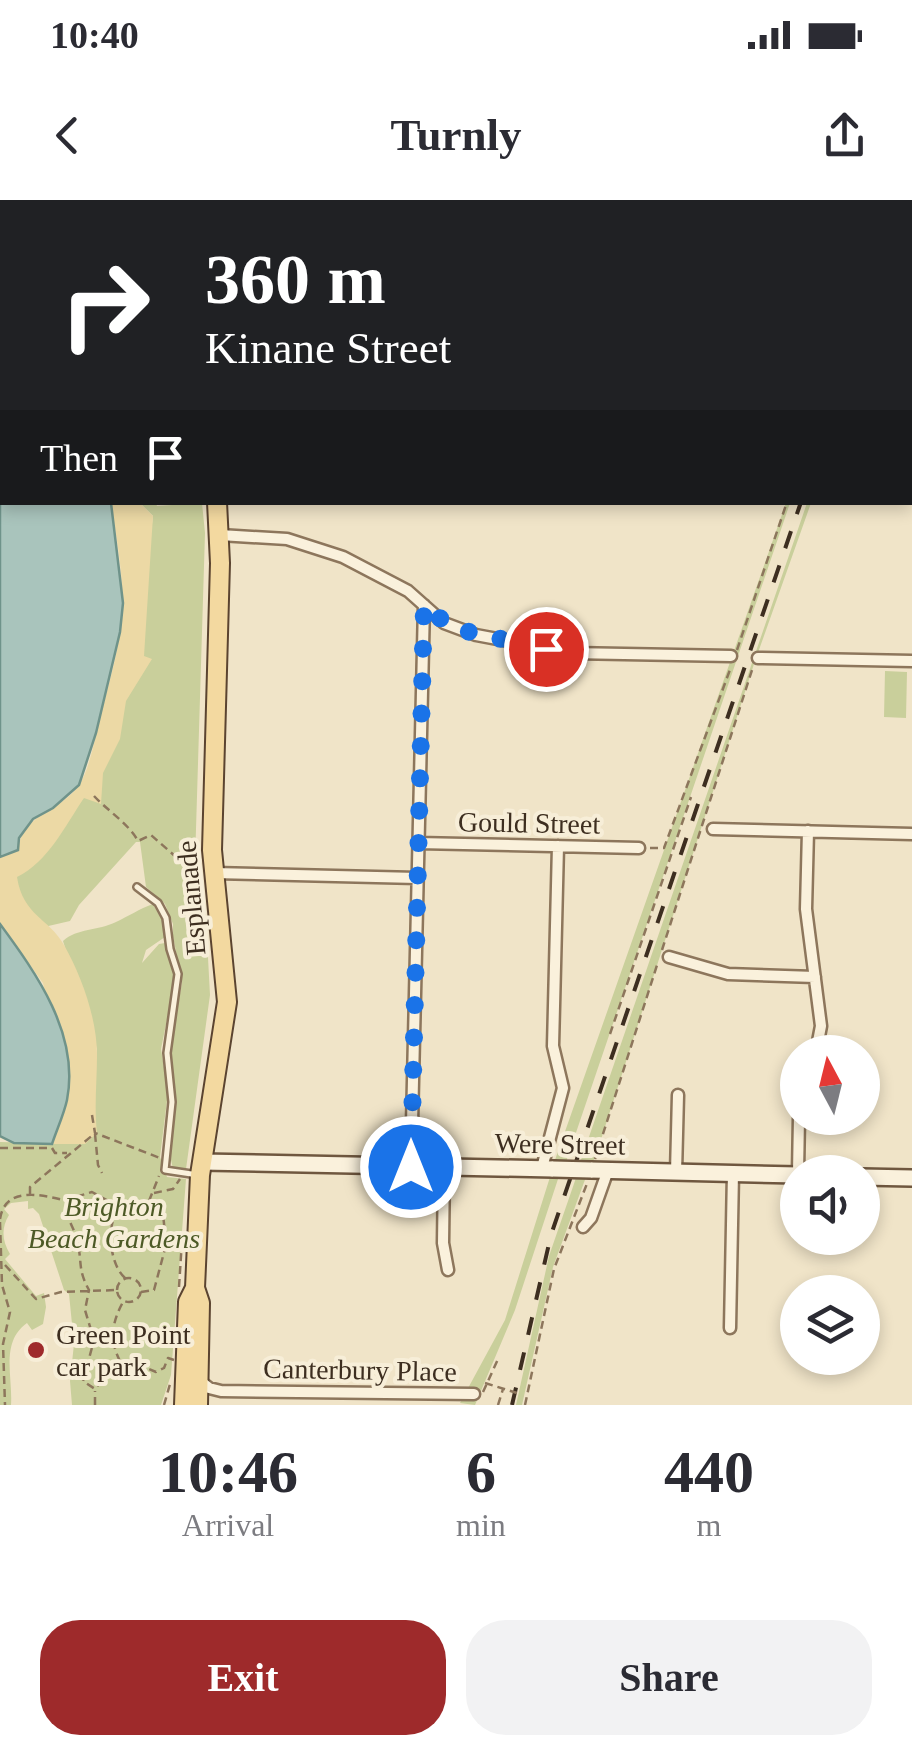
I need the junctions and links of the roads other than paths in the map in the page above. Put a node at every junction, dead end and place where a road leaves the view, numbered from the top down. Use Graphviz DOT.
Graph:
graph roads {
  1 [pos="217,505"];
  2 [pos="220,535"];
  3 [pos="424,605"];
  4 [pos="733,658"];
  5 [pos="757,658"];
  6 [pos="912,661"];
  7 [pos="712,828"];
  8 [pos="808,831"];
  9 [pos="912,834"];
  10 [pos="418,843"];
  11 [pos="558,846"];
  12 [pos="639,848"];
  13 [pos="206,872"];
  14 [pos="417,878"];
  15 [pos="137,887"];
  16 [pos="670,957"];
  17 [pos="815,978"];
  18 [pos="819,1035"];
  19 [pos="678,1095"];
  20 [pos="411,1167"];
  21 [pos="444,1168"];
  22 [pos="548,1169"];
  23 [pos="196,1170"];
  24 [pos="600,1170"];
  25 [pos="676,1172"];
  26 [pos="733,1173"];
  27 [pos="780,1174"];
  28 [pos="880,1177"];
  29 [pos="912,1178"];
  30 [pos="583,1228"];
  31 [pos="448,1270"];
  32 [pos="195,1288"];
  33 [pos="730,1328"];
  34 [pos="199,1379"];
  35 [pos="246,1392"];
  36 [pos="476,1400"];
  37 [pos="184,1405"];
  38 [pos="198,1405"];
  1 -- 2 [label="main road, Esplanade"];
  2 -- 3 [label="street"];
  2 -- 13 [label="main road, Esplanade"];
  3 -- 4 [label="street"];
  3 -- 10 [label="street"];
  5 -- 6 [label="street"];
  7 -- 8 [label="street"];
  8 -- 9 [label="street"];
  8 -- 17 [label="street"];
  10 -- 11 [label="street, Gould Street"];
  10 -- 14 [label="street"];
  11 -- 12 [label="street, Gould Street"];
  11 -- 22 [label="street"];
  13 -- 14 [label="street"];
  13 -- 23 [label="main road, Esplanade"];
  14 -- 20 [label="street"];
  15 -- 23 [label="lane"];
  16 -- 17 [label="street"];
  17 -- 18 [label="street"];
  19 -- 25 [label="street"];
  20 -- 21 [label="street, Were Street"];
  20 -- 23 [label="street, Were Street"];
  21 -- 22 [label="street, Were Street"];
  21 -- 31 [label="street"];
  22 -- 24 [label="street, Were Street, bridge"];
  23 -- 32 [label="main road, Esplanade"];
  24 -- 25 [label="street, Were Street"];
  24 -- 30 [label="street"];
  25 -- 26 [label="street, Were Street"];
  26 -- 27 [label="street, Were Street"];
  26 -- 33 [label="street"];
  28 -- 29 [label="street"];
  32 -- 34 [label="main road, Esplanade"];
  32 -- 37 [label="main road, Esplanade"];
  34 -- 35 [label="street, Canterbury Place"];
  34 -- 38 [label="main road, Esplanade"];
  35 -- 36 [label="street, Canterbury Place"];
  35 -- 38 [label="street, Canterbury Place"];
}
